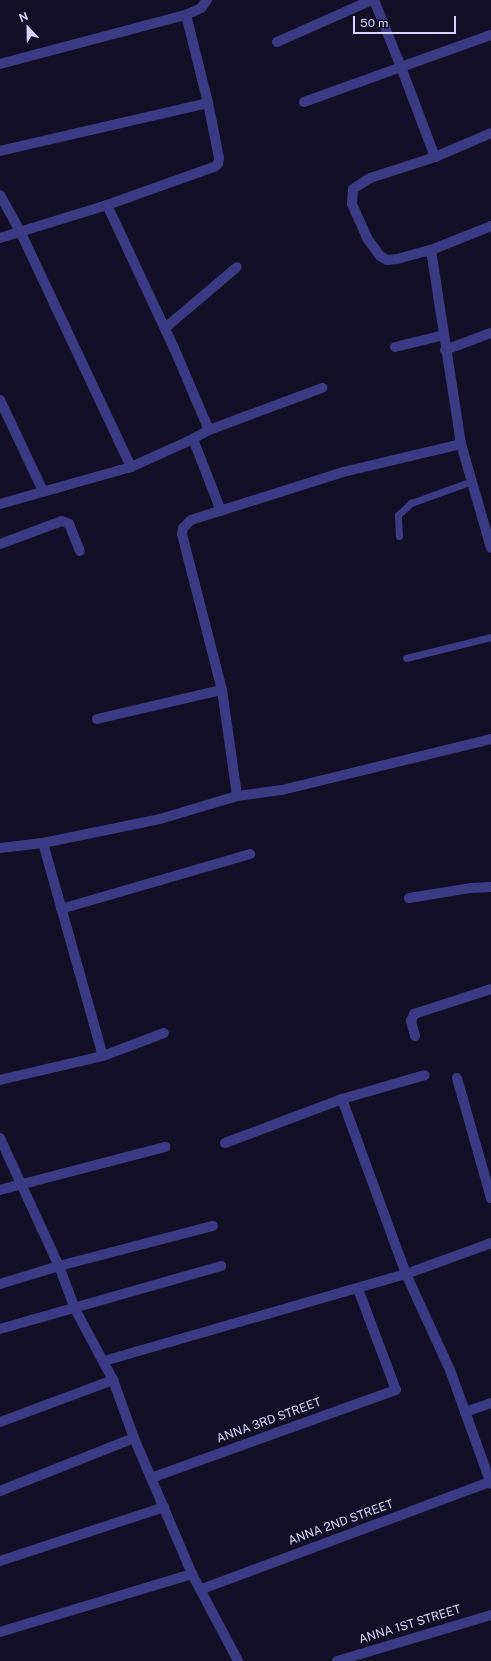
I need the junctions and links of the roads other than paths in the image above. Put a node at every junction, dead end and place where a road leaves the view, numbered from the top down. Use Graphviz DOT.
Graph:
graph roads {
  1 [pos="207,0"];
  2 [pos="373,0"];
  3 [pos="186,15"];
  4 [pos="491,35"];
  5 [pos="277,42"];
  6 [pos="0,64"];
  7 [pos="401,67"];
  8 [pos="304,102"];
  9 [pos="208,103"];
  10 [pos="491,133"];
  11 [pos="0,152"];
  12 [pos="435,157"];
  13 [pos="0,196"];
  14 [pos="107,204"];
  15 [pos="491,226"];
  16 [pos="20,231"];
  17 [pos="0,238"];
  18 [pos="431,250"];
  19 [pos="237,267"];
  20 [pos="165,328"];
  21 [pos="491,333"];
  22 [pos="444,335"];
  23 [pos="395,347"];
  24 [pos="445,350"];
  25 [pos="322,388"];
  26 [pos="0,400"];
  27 [pos="209,430"];
  28 [pos="193,440"];
  29 [pos="461,444"];
  30 [pos="131,466"];
  31 [pos="472,481"];
  32 [pos="43,491"];
  33 [pos="0,504"];
  34 [pos="222,511"];
  35 [pos="489,533"];
  36 [pos="399,536"];
  37 [pos="0,544"];
  38 [pos="491,548"];
  39 [pos="80,551"];
  40 [pos="491,637"];
  41 [pos="406,658"];
  42 [pos="222,690"];
  43 [pos="96,719"];
  44 [pos="491,739"];
  45 [pos="237,796"];
  46 [pos="43,843"];
  47 [pos="0,848"];
  48 [pos="250,854"];
  49 [pos="491,887"];
  50 [pos="409,898"];
  51 [pos="61,909"];
  52 [pos="491,989"];
  53 [pos="164,1033"];
  54 [pos="415,1036"];
  55 [pos="102,1056"];
  56 [pos="425,1075"];
  57 [pos="457,1078"];
  58 [pos="0,1080"];
  59 [pos="342,1100"];
  60 [pos="0,1138"];
  61 [pos="225,1142"];
  62 [pos="165,1147"];
  63 [pos="22,1184"];
  64 [pos="0,1190"];
  65 [pos="491,1198"];
  66 [pos="213,1226"];
  67 [pos="491,1243"];
  68 [pos="59,1266"];
  69 [pos="221,1266"];
  70 [pos="406,1274"];
  71 [pos="0,1284"];
  72 [pos="358,1289"];
  73 [pos="75,1308"];
  74 [pos="0,1329"];
  75 [pos="104,1361"];
  76 [pos="113,1380"];
  77 [pos="491,1403"];
  78 [pos="465,1412"];
  79 [pos="0,1422"];
  80 [pos="134,1438"];
  81 [pos="151,1478"];
  82 [pos="491,1483"];
  83 [pos="0,1491"];
  84 [pos="164,1507"];
  85 [pos="0,1561"];
  86 [pos="192,1574"];
  87 [pos="202,1589"];
  88 [pos="491,1615"];
  89 [pos="0,1632"];
  90 [pos="238,1661"];
  91 [pos="337,1661"];
  1 -- 3 [label="street"];
  2 -- 5 [label="street"];
  2 -- 7 [label="street"];
  3 -- 6 [label="street"];
  3 -- 9 [label="street"];
  4 -- 7 [label="street"];
  7 -- 8 [label="street"];
  7 -- 12 [label="street"];
  9 -- 11 [label="street"];
  9 -- 14 [label="street"];
  10 -- 12 [label="street"];
  12 -- 18 [label="street"];
  13 -- 16 [label="street"];
  14 -- 16 [label="street"];
  14 -- 20 [label="street"];
  15 -- 18 [label="street"];
  16 -- 17 [label="street"];
  16 -- 30 [label="street"];
  18 -- 22 [label="street"];
  19 -- 20 [label="street"];
  20 -- 27 [label="street"];
  21 -- 24 [label="street"];
  22 -- 23 [label="street"];
  22 -- 24 [label="street"];
  24 -- 29 [label="street"];
  25 -- 27 [label="street"];
  26 -- 32 [label="street"];
  27 -- 28 [label="street"];
  28 -- 30 [label="street"];
  28 -- 34 [label="street"];
  29 -- 31 [label="street"];
  29 -- 34 [label="street"];
  30 -- 32 [label="street"];
  31 -- 35 [label="street"];
  31 -- 36 [label="lane"];
  32 -- 33 [label="street"];
  34 -- 42 [label="street"];
  35 -- 38 [label="street"];
  37 -- 39 [label="street"];
  40 -- 41 [label="lane"];
  42 -- 43 [label="street"];
  42 -- 45 [label="street"];
  44 -- 45 [label="street"];
  45 -- 46 [label="street"];
  46 -- 47 [label="street"];
  46 -- 51 [label="street"];
  48 -- 51 [label="street"];
  49 -- 50 [label="street"];
  51 -- 55 [label="street"];
  52 -- 54 [label="street"];
  53 -- 55 [label="street"];
  55 -- 58 [label="street"];
  56 -- 59 [label="street"];
  57 -- 65 [label="street"];
  59 -- 61 [label="street"];
  59 -- 70 [label="street"];
  60 -- 63 [label="street"];
  62 -- 63 [label="street"];
  63 -- 64 [label="street"];
  63 -- 68 [label="street"];
  66 -- 68 [label="street"];
  67 -- 70 [label="street"];
  68 -- 71 [label="street"];
  68 -- 73 [label="street"];
  69 -- 73 [label="street"];
  70 -- 72 [label="street"];
  70 -- 78 [label="street"];
  72 -- 75 [label="street"];
  72 -- 81 [label="street, ANNA 3RD STREET"];
  73 -- 74 [label="street"];
  73 -- 75 [label="street"];
  75 -- 76 [label="street"];
  76 -- 79 [label="street"];
  76 -- 80 [label="street"];
  77 -- 78 [label="street"];
  78 -- 82 [label="street"];
  80 -- 81 [label="street"];
  80 -- 83 [label="street"];
  81 -- 84 [label="street"];
  82 -- 87 [label="street, ANNA 2ND STREET"];
  84 -- 85 [label="street"];
  84 -- 86 [label="street"];
  86 -- 87 [label="street"];
  86 -- 89 [label="street"];
  87 -- 90 [label="street"];
  88 -- 91 [label="street, ANNA 1ST STREET"];
}
